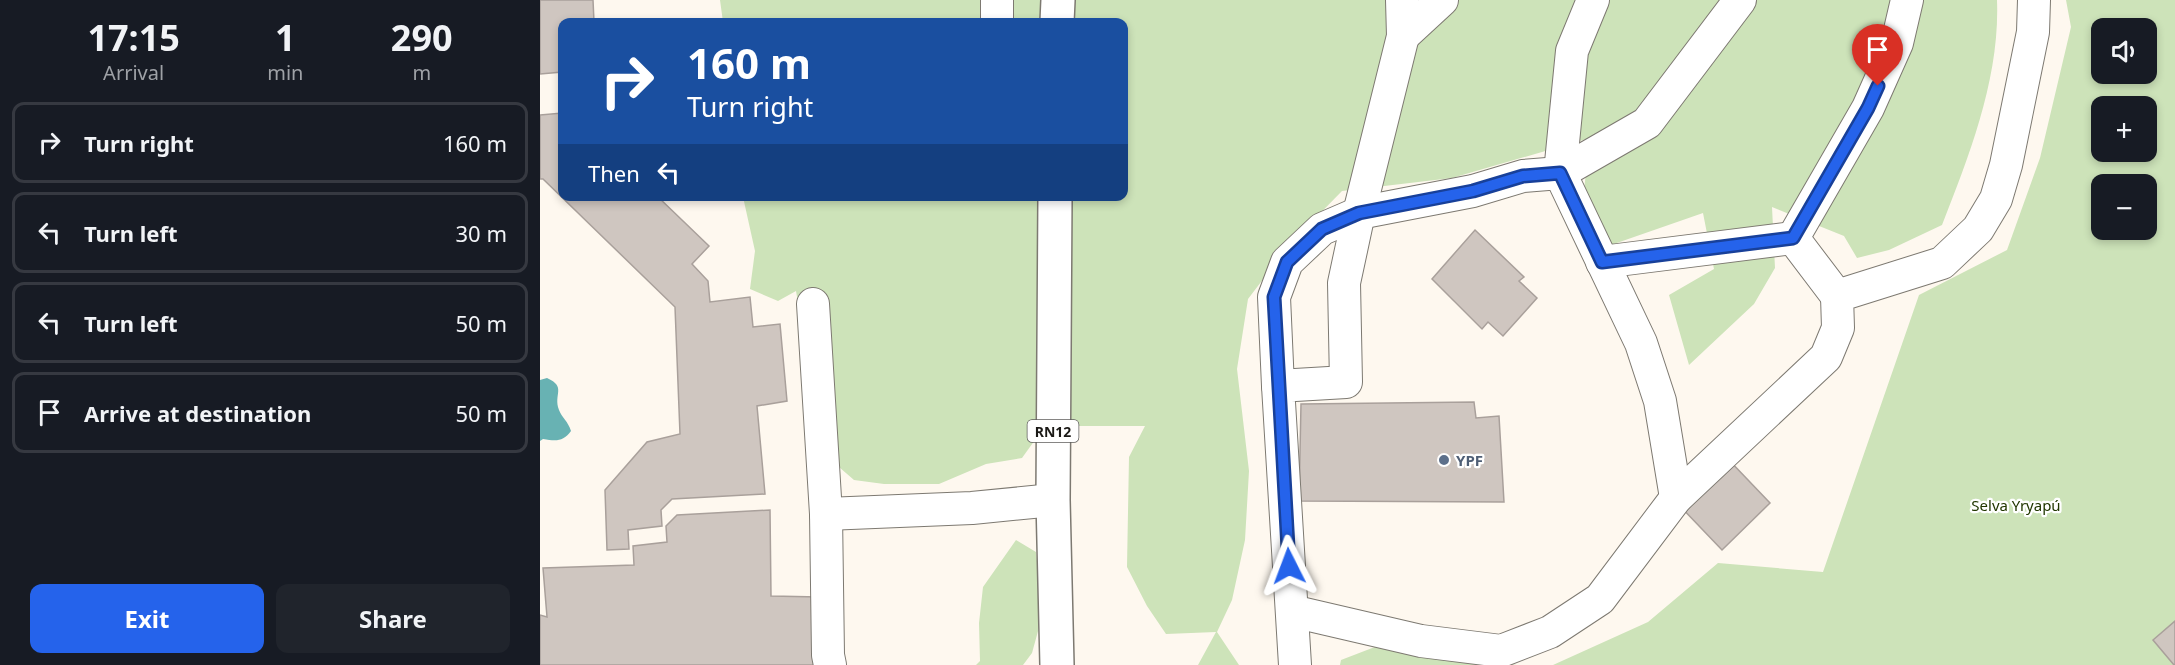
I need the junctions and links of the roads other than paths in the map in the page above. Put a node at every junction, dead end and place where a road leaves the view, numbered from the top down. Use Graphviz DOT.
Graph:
graph roads {
  1 [pos="997,0"];
  2 [pos="1058,0"];
  3 [pos="1402,0"];
  4 [pos="1442,0"];
  5 [pos="1593,0"];
  6 [pos="1740,0"];
  7 [pos="1907,0"];
  8 [pos="2034,0"];
  9 [pos="997,18"];
  10 [pos="1057,18"];
  11 [pos="1403,36"];
  12 [pos="1560,173"];
  13 [pos="1040,201"];
  14 [pos="1055,201"];
  15 [pos="1359,213"];
  16 [pos="1793,238"];
  17 [pos="1054,243"];
  18 [pos="1602,262"];
  19 [pos="1837,296"];
  20 [pos="813,304"];
  21 [pos="1278,386"];
  22 [pos="1676,498"];
  23 [pos="1053,500"];
  24 [pos="826,514"];
  25 [pos="1292,611"];
  26 [pos="1052,659"];
  27 [pos="830,665"];
  28 [pos="1295,665"];
  1 -- 9 [label="lane"];
  2 -- 10 [label="highway"];
  3 -- 11 [label="lane"];
  4 -- 11 [label="lane"];
  5 -- 12 [label="lane"];
  6 -- 12 [label="lane"];
  7 -- 16 [label="lane"];
  8 -- 19 [label="lane"];
  11 -- 15 [label="lane"];
  12 -- 15 [label="lane"];
  12 -- 18 [label="lane"];
  13 -- 17 [label="lane"];
  14 -- 17 [label="highway, RN12"];
  15 -- 21 [label="lane"];
  15 -- 21 [label="lane"];
  16 -- 18 [label="lane"];
  16 -- 19 [label="lane"];
  17 -- 23 [label="highway, RN12"];
  18 -- 22 [label="lane"];
  19 -- 22 [label="lane"];
  20 -- 24 [label="lane"];
  21 -- 25 [label="lane"];
  22 -- 25 [label="lane"];
  23 -- 24 [label="lane"];
  23 -- 26 [label="highway, RN12"];
  24 -- 27 [label="lane"];
  25 -- 28 [label="lane"];
}
